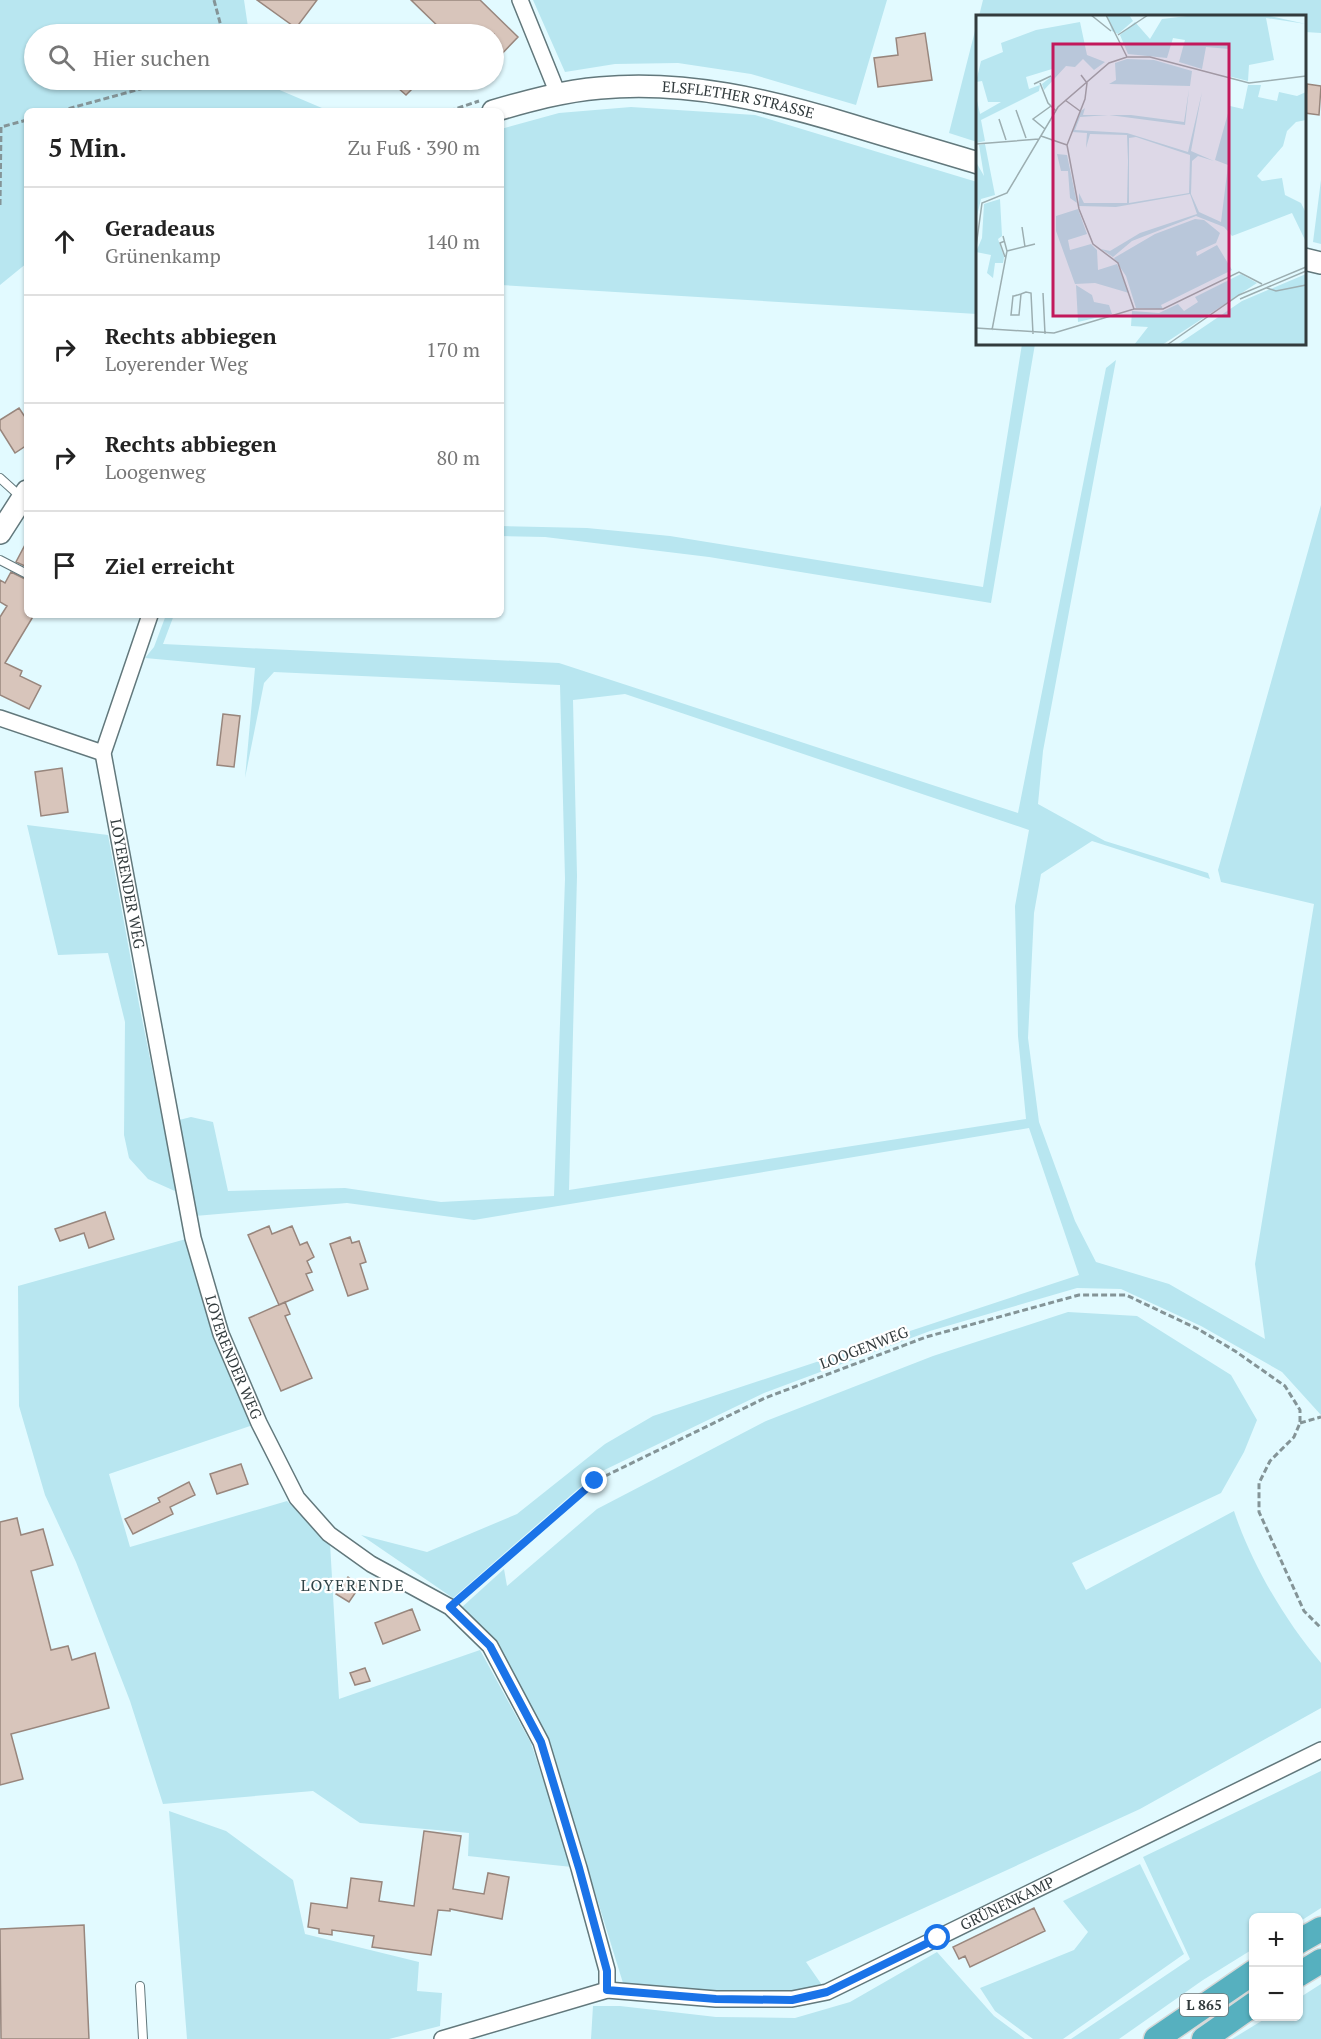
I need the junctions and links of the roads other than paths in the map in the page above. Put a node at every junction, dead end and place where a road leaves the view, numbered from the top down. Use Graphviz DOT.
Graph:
graph roads {
  1 [pos="520,0"];
  2 [pos="558,94"];
  3 [pos="504,108"];
  4 [pos="976,162"];
  5 [pos="1306,259"];
  6 [pos="1321,263"];
  7 [pos="0,478"];
  8 [pos="24,493"];
  9 [pos="24,496"];
  10 [pos="0,533"];
  11 [pos="0,560"];
  12 [pos="24,572"];
  13 [pos="149,618"];
  14 [pos="0,718"];
  15 [pos="103,753"];
  16 [pos="1321,1750"];
  17 [pos="1321,1929"];
  18 [pos="1303,1940"];
  19 [pos="1321,1961"];
  20 [pos="1303,1972"];
  21 [pos="1249,1975"];
  22 [pos="140,1986"];
  23 [pos="607,1990"];
  24 [pos="1249,2008"];
  25 [pos="143,2039"];
  26 [pos="442,2039"];
  27 [pos="1156,2039"];
  28 [pos="1204,2039"];
  1 -- 2 [label="street"];
  2 -- 3 [label="main road, ELSFLETHER STRASSE"];
  2 -- 4 [label="main road, ELSFLETHER STRASSE"];
  5 -- 6 [label="main road"];
  7 -- 8 [label="lane"];
  9 -- 10 [label="main road"];
  11 -- 12 [label="lane"];
  13 -- 15 [label="street, LOYERENDER WEG"];
  14 -- 15 [label="street"];
  15 -- 23 [label="street, LOYERENDER WEG"];
  16 -- 23 [label="street, GRÜNENKAMP"];
  17 -- 18 [label="highway"];
  19 -- 20 [label="highway"];
  21 -- 27 [label="highway, L 865"];
  22 -- 25 [label="lane"];
  23 -- 26 [label="street"];
  24 -- 28 [label="highway, L 865"];
}
